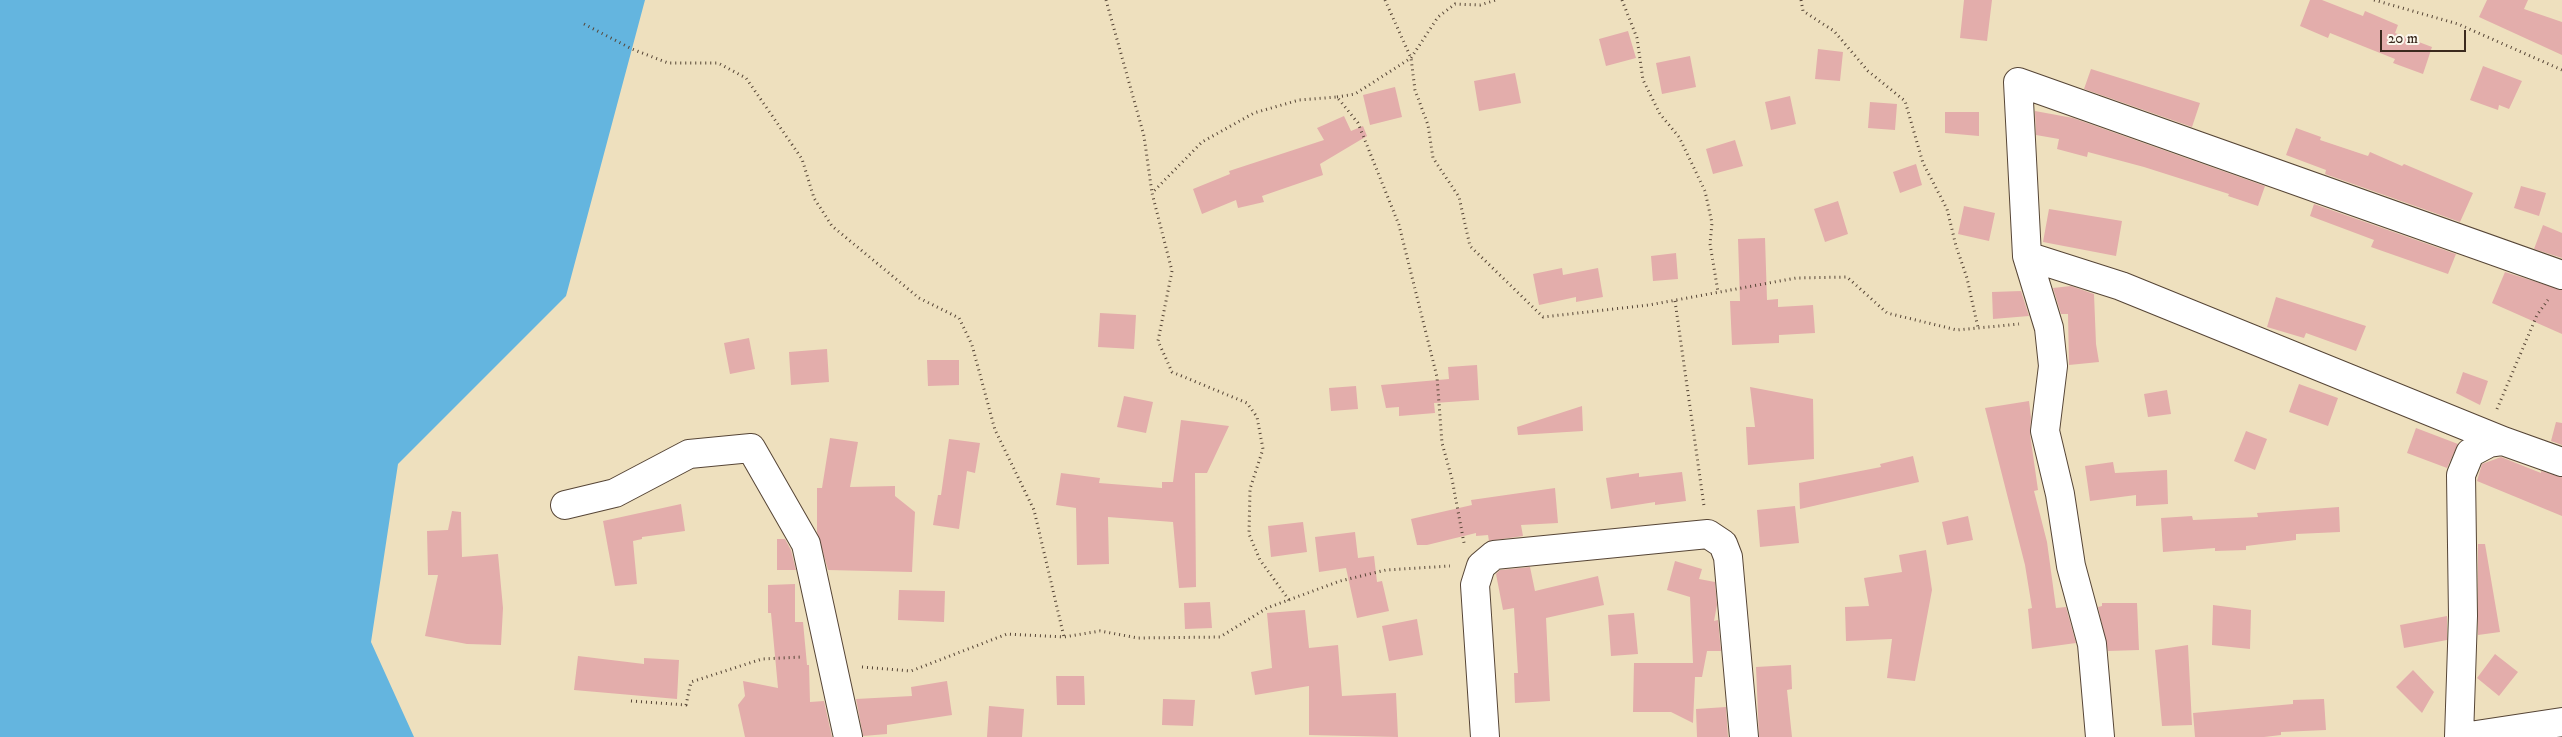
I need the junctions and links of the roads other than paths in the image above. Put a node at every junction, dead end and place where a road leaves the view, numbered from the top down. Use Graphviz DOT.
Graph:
graph roads {
  1 [pos="2027,256"];
  2 [pos="2557,284"];
  3 [pos="2497,439"];
  4 [pos="2562,462"];
  5 [pos="565,505"];
  6 [pos="2562,722"];
  7 [pos="848,737"];
  8 [pos="1485,737"];
  9 [pos="1744,737"];
  10 [pos="2100,737"];
  11 [pos="2459,737"];
  12 [pos="2463,737"];
  1 -- 2 [label="street"];
  1 -- 3 [label="street"];
  1 -- 10 [label="street"];
  3 -- 4 [label="street"];
  3 -- 11 [label="street"];
  5 -- 7 [label="street"];
  6 -- 12 [label="street"];
  8 -- 9 [label="street"];
}
